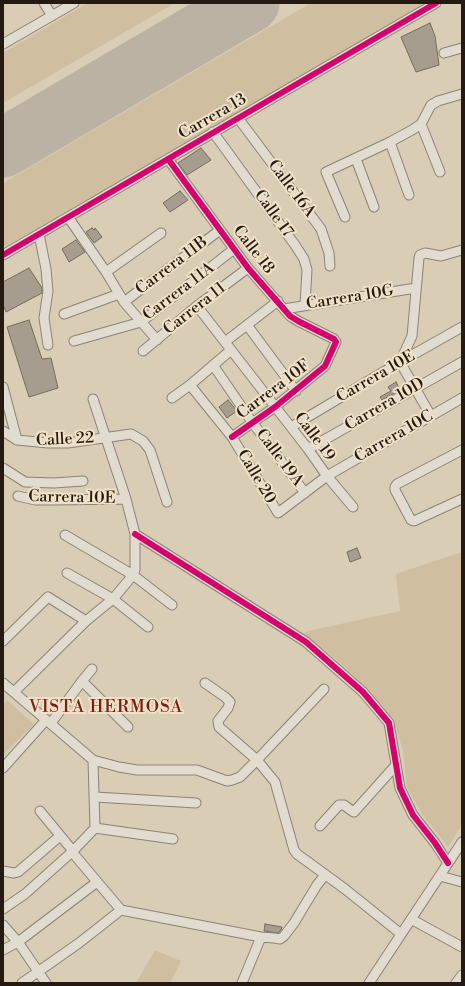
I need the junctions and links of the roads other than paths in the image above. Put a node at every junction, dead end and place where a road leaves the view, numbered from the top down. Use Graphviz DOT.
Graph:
graph roads {
  1 [pos="44,3"];
  2 [pos="74,3"];
  3 [pos="436,3"];
  4 [pos="52,16"];
  5 [pos="3,44"];
  6 [pos="462,48"];
  7 [pos="444,53"];
  8 [pos="462,94"];
  9 [pos="238,118"];
  10 [pos="421,124"];
  11 [pos="213,132"];
  12 [pos="390,142"];
  13 [pos="356,158"];
  14 [pos="168,159"];
  15 [pos="440,172"];
  16 [pos="409,195"];
  17 [pos="374,207"];
  18 [pos="68,217"];
  19 [pos="345,217"];
  20 [pos="220,230"];
  21 [pos="161,233"];
  22 [pos="39,234"];
  23 [pos="234,249"];
  24 [pos="462,250"];
  25 [pos="3,255"];
  26 [pos="330,266"];
  27 [pos="248,268"];
  28 [pos="106,272"];
  29 [pos="416,288"];
  30 [pos="122,298"];
  31 [pos="278,301"];
  32 [pos="306,305"];
  33 [pos="197,306"];
  34 [pos="284,309"];
  35 [pos="64,314"];
  36 [pos="141,322"];
  37 [pos="247,325"];
  38 [pos="462,328"];
  39 [pos="334,339"];
  40 [pos="157,340"];
  41 [pos="74,341"];
  42 [pos="224,342"];
  43 [pos="48,345"];
  44 [pos="231,350"];
  45 [pos="143,351"];
  46 [pos="400,362"];
  47 [pos="462,362"];
  48 [pos="213,365"];
  49 [pos="190,385"];
  50 [pos="3,387"];
  51 [pos="414,388"];
  52 [pos="296,391"];
  53 [pos="172,398"];
  54 [pos="462,398"];
  55 [pos="93,399"];
  56 [pos="275,406"];
  57 [pos="431,416"];
  58 [pos="252,422"];
  59 [pos="291,427"];
  60 [pos="3,431"];
  61 [pos="232,437"];
  62 [pos="105,438"];
  63 [pos="17,440"];
  64 [pos="308,449"];
  65 [pos="462,450"];
  66 [pos="3,468"];
  67 [pos="327,476"];
  68 [pos="83,481"];
  69 [pos="305,493"];
  70 [pos="18,496"];
  71 [pos="126,498"];
  72 [pos="462,499"];
  73 [pos="167,502"];
  74 [pos="353,507"];
  75 [pos="278,513"];
  76 [pos="135,534"];
  77 [pos="65,535"];
  78 [pos="66,573"];
  79 [pos="133,575"];
  80 [pos="113,599"];
  81 [pos="172,605"];
  82 [pos="86,621"];
  83 [pos="148,627"];
  84 [pos="3,641"];
  85 [pos="92,669"];
  86 [pos="82,681"];
  87 [pos="3,683"];
  88 [pos="205,684"];
  89 [pos="324,689"];
  90 [pos="14,692"];
  91 [pos="48,722"];
  92 [pos="128,727"];
  93 [pos="93,760"];
  94 [pos="257,760"];
  95 [pos="396,765"];
  96 [pos="3,768"];
  97 [pos="95,797"];
  98 [pos="196,803"];
  99 [pos="40,811"];
  100 [pos="320,826"];
  101 [pos="95,828"];
  102 [pos="60,836"];
  103 [pos="173,838"];
  104 [pos="462,842"];
  105 [pos="73,852"];
  106 [pos="448,863"];
  107 [pos="3,871"];
  108 [pos="325,875"];
  109 [pos="440,876"];
  110 [pos="97,882"];
  111 [pos="462,882"];
  112 [pos="3,909"];
  113 [pos="121,910"];
  114 [pos="411,919"];
  115 [pos="3,925"];
  116 [pos="401,934"];
  117 [pos="261,937"];
  118 [pos="18,942"];
  119 [pos="462,947"];
  120 [pos="3,950"];
  121 [pos="37,972"];
  122 [pos="462,975"];
  123 [pos="22,983"];
  124 [pos="46,983"];
  125 [pos="242,983"];
  126 [pos="369,983"];
  127 [pos="456,983"];
  1 -- 4 [label="street"];
  2 -- 4 [label="street"];
  3 -- 9 [label="street, Carrera 13"];
  4 -- 5 [label="street"];
  6 -- 7 [label="street"];
  8 -- 10 [label="street"];
  9 -- 11 [label="street, Carrera 13"];
  9 -- 26 [label="street, Calle 16A"];
  10 -- 12 [label="street"];
  10 -- 15 [label="street"];
  11 -- 14 [label="street, Carrera 13"];
  11 -- 32 [label="street, Calle 17"];
  12 -- 13 [label="street"];
  12 -- 16 [label="street"];
  13 -- 17 [label="street"];
  13 -- 19 [label="street"];
  14 -- 18 [label="street, Carrera 13"];
  14 -- 20 [label="street, Calle 18"];
  18 -- 22 [label="street, Carrera 13"];
  18 -- 28 [label="street"];
  20 -- 23 [label="street, Calle 18"];
  20 -- 30 [label="street, Carrera 11B"];
  21 -- 28 [label="street"];
  22 -- 25 [label="street, Carrera 13"];
  22 -- 43 [label="street"];
  23 -- 27 [label="street, Calle 18"];
  23 -- 36 [label="street, Carrera 11A"];
  24 -- 29 [label="street"];
  27 -- 31 [label="street, Calle 18"];
  27 -- 33 [label="street, Carrera 11"];
  28 -- 30 [label="street"];
  29 -- 32 [label="street, Carrera 10G"];
  29 -- 46 [label="street"];
  30 -- 35 [label="street, Carrera 11B"];
  30 -- 36 [label="street"];
  31 -- 34 [label="street, Calle 18"];
  31 -- 37 [label="street"];
  32 -- 34 [label="street, Carrera 10G"];
  33 -- 40 [label="street, Carrera 11"];
  33 -- 42 [label="street, Calle 19"];
  34 -- 39 [label="street, Calle 18"];
  36 -- 40 [label="street"];
  36 -- 41 [label="street, Carrera 11A"];
  37 -- 42 [label="street"];
  37 -- 52 [label="street"];
  38 -- 46 [label="street, Carrera 10E"];
  39 -- 52 [label="street, Carrera 10F"];
  40 -- 45 [label="street, Carrera 11"];
  42 -- 44 [label="street, Calle 19"];
  44 -- 48 [label="street"];
  44 -- 56 [label="street, Calle 19"];
  46 -- 51 [label="street"];
  46 -- 59 [label="street, Carrera 10E"];
  47 -- 51 [label="street, Carrera 10D"];
  48 -- 49 [label="street"];
  48 -- 58 [label="street, Calle 19A"];
  49 -- 53 [label="street"];
  49 -- 61 [label="street, Calle 20"];
  50 -- 63 [label="street"];
  51 -- 57 [label="street"];
  51 -- 64 [label="street, Carrera 10D"];
  52 -- 56 [label="street, Carrera 10F"];
  54 -- 57 [label="street, Carrera 10C"];
  55 -- 62 [label="street"];
  56 -- 58 [label="street, Carrera 10F"];
  56 -- 59 [label="street, Calle 19"];
  57 -- 67 [label="street, Carrera 10C"];
  58 -- 61 [label="street, Carrera 10F"];
  58 -- 69 [label="street, Calle 19A"];
  59 -- 64 [label="street, Calle 19"];
  60 -- 63 [label="street, Calle 22"];
  61 -- 75 [label="street, Calle 20"];
  62 -- 63 [label="street, Calle 22"];
  62 -- 71 [label="street"];
  62 -- 73 [label="street, Calle 22"];
  64 -- 67 [label="street, Calle 19"];
  65 -- 72 [label="street"];
  66 -- 68 [label="street"];
  67 -- 69 [label="street, Carrera 10C"];
  67 -- 74 [label="street, Calle 19"];
  69 -- 75 [label="street, Carrera 10C"];
  70 -- 71 [label="street, Carrera 10E"];
  71 -- 76 [label="street"];
  76 -- 79 [label="street"];
  76 -- 95 [label="street"];
  77 -- 79 [label="street"];
  78 -- 80 [label="street"];
  79 -- 80 [label="street"];
  79 -- 81 [label="street"];
  80 -- 82 [label="street"];
  80 -- 83 [label="street"];
  82 -- 84 [label="street"];
  82 -- 90 [label="street"];
  85 -- 86 [label="street"];
  86 -- 91 [label="street"];
  86 -- 92 [label="street"];
  87 -- 90 [label="street"];
  88 -- 94 [label="street"];
  89 -- 94 [label="street"];
  90 -- 91 [label="street"];
  91 -- 93 [label="street"];
  91 -- 96 [label="street"];
  93 -- 94 [label="street"];
  93 -- 97 [label="street"];
  94 -- 108 [label="street"];
  95 -- 100 [label="street"];
  95 -- 106 [label="street"];
  97 -- 98 [label="street"];
  97 -- 101 [label="street"];
  99 -- 102 [label="street"];
  101 -- 103 [label="street"];
  101 -- 105 [label="street"];
  102 -- 105 [label="street"];
  102 -- 107 [label="street"];
  104 -- 106 [label="street"];
  105 -- 110 [label="street"];
  105 -- 112 [label="street"];
  106 -- 109 [label="street"];
  108 -- 116 [label="street"];
  108 -- 117 [label="street"];
  109 -- 111 [label="street"];
  109 -- 114 [label="street"];
  110 -- 113 [label="street"];
  110 -- 118 [label="street"];
  113 -- 117 [label="street"];
  113 -- 121 [label="street"];
  114 -- 116 [label="street"];
  114 -- 119 [label="street"];
  115 -- 118 [label="street"];
  116 -- 126 [label="street"];
  117 -- 125 [label="street"];
  118 -- 120 [label="street"];
  118 -- 121 [label="street"];
  121 -- 123 [label="street"];
  121 -- 124 [label="street"];
  122 -- 127 [label="street"];
}
